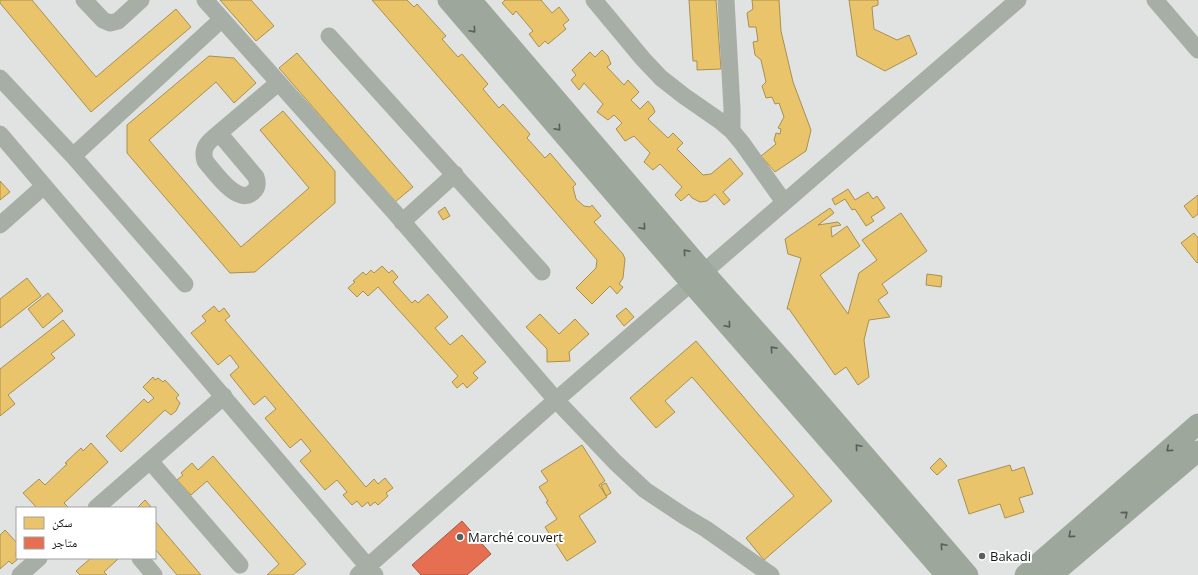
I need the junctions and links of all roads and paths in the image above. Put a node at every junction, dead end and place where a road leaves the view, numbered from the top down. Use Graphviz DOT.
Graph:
graph roads {
  1 [pos="84,0"];
  2 [pos="141,0"];
  3 [pos="205,0"];
  4 [pos="448,0"];
  5 [pos="471,0"];
  6 [pos="594,0"];
  7 [pos="726,0"];
  8 [pos="1018,0"];
  9 [pos="1155,0"];
  10 [pos="222,19"];
  11 [pos="329,36"];
  12 [pos="1198,50"];
  13 [pos="0,78"];
  14 [pos="278,83"];
  15 [pos="732,131"];
  16 [pos="219,133"];
  17 [pos="0,134"];
  18 [pos="72,156"];
  19 [pos="454,174"];
  20 [pos="44,186"];
  21 [pos="784,202"];
  22 [pos="402,222"];
  23 [pos="0,225"];
  24 [pos="542,272"];
  25 [pos="698,278"];
  26 [pos="185,284"];
  27 [pos="224,396"];
  28 [pos="556,400"];
  29 [pos="1198,424"];
  30 [pos="1198,451"];
  31 [pos="150,461"];
  32 [pos="97,507"];
  33 [pos="38,559"];
  34 [pos="141,559"];
  35 [pos="240,565"];
  36 [pos="367,572"];
  37 [pos="20,575"];
  38 [pos="154,575"];
  39 [pos="771,575"];
  40 [pos="946,575"];
  41 [pos="968,575"];
  42 [pos="1025,575"];
  43 [pos="1052,575"];
  1 -- 2 [label="street"];
  3 -- 10 [label="street"];
  4 -- 25 [label="main road, one-way"];
  25 -- 5 [label="main road, one-way"];
  6 -- 15 [label="street"];
  7 -- 15 [label="street"];
  8 -- 21 [label="street"];
  9 -- 12 [label="street"];
  10 -- 14 [label="street"];
  10 -- 18 [label="street"];
  11 -- 19 [label="street"];
  13 -- 18 [label="street"];
  14 -- 16 [label="street"];
  14 -- 22 [label="street"];
  15 -- 21 [label="street"];
  17 -- 20 [label="street"];
  18 -- 26 [label="street"];
  19 -- 22 [label="street"];
  19 -- 24 [label="street"];
  20 -- 23 [label="street"];
  20 -- 27 [label="street"];
  21 -- 25 [label="street"];
  22 -- 28 [label="street"];
  25 -- 28 [label="street"];
  25 -- 40 [label="main road, one-way"];
  41 -- 25 [label="main road, one-way"];
  27 -- 31 [label="street"];
  27 -- 36 [label="street"];
  28 -- 36 [label="street"];
  28 -- 39 [label="street"];
  29 -- 42 [label="main road, one-way"];
  43 -- 30 [label="main road, one-way"];
  31 -- 32 [label="street"];
  31 -- 35 [label="street"];
  33 -- 37 [label="street"];
  34 -- 38 [label="street"];
}
